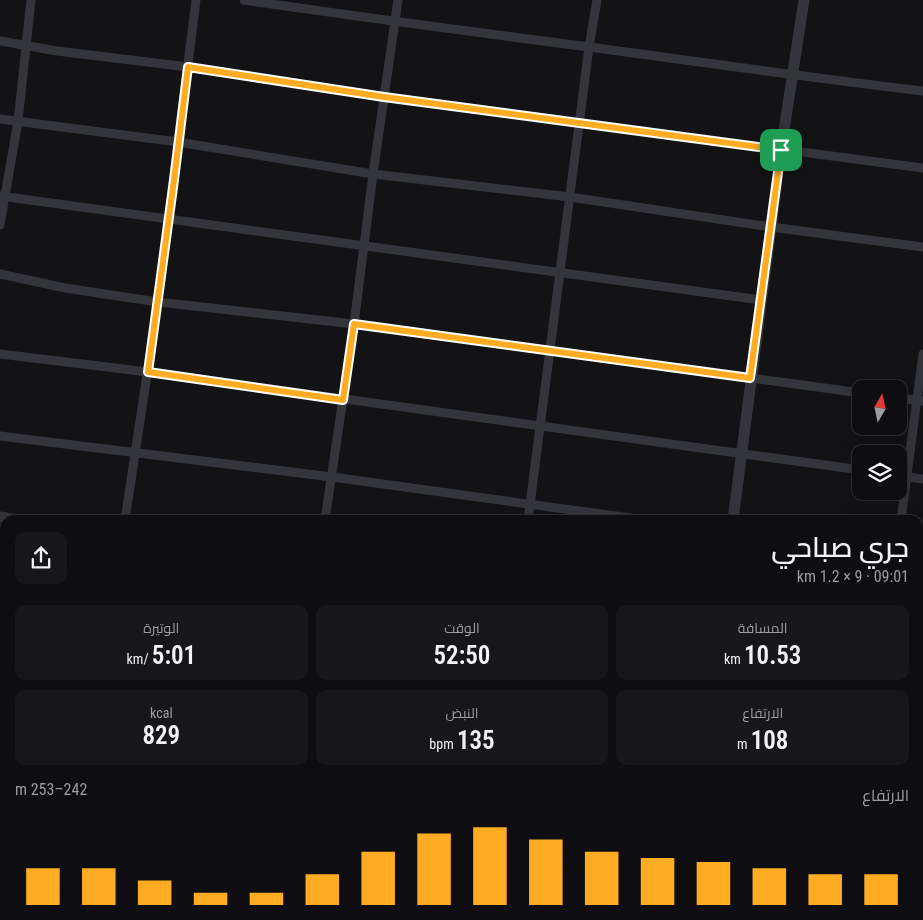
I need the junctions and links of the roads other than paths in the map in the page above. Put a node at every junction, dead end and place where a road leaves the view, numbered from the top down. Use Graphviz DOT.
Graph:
graph roads {
  1 [pos="31,0"];
  2 [pos="196,0"];
  3 [pos="244,0"];
  4 [pos="398,0"];
  5 [pos="597,0"];
  6 [pos="804,0"];
  7 [pos="395,22"];
  8 [pos="0,41"];
  9 [pos="25,45"];
  10 [pos="589,47"];
  11 [pos="188,67"];
  12 [pos="791,76"];
  13 [pos="923,92"];
  14 [pos="384,97"];
  15 [pos="0,119"];
  16 [pos="18,121"];
  17 [pos="580,123"];
  18 [pos="178,142"];
  19 [pos="781,150"];
  20 [pos="923,168"];
  21 [pos="373,174"];
  22 [pos="2,197"];
  23 [pos="570,197"];
  24 [pos="169,219"];
  25 [pos="0,225"];
  26 [pos="771,227"];
  27 [pos="364,246"];
  28 [pos="923,247"];
  29 [pos="560,273"];
  30 [pos="0,274"];
  31 [pos="761,300"];
  32 [pos="158,302"];
  33 [pos="354,324"];
  34 [pos="550,352"];
  35 [pos="0,354"];
  36 [pos="923,354"];
  37 [pos="148,372"];
  38 [pos="750,378"];
  39 [pos="852,392"];
  40 [pos="343,400"];
  41 [pos="920,400"];
  42 [pos="539,427"];
  43 [pos="0,436"];
  44 [pos="136,452"];
  45 [pos="742,454"];
  46 [pos="907,455"];
  47 [pos="852,469"];
  48 [pos="332,477"];
  49 [pos="907,477"];
  50 [pos="923,479"];
  51 [pos="901,500"];
  52 [pos="530,505"];
  53 [pos="125,515"];
  54 [pos="325,515"];
  55 [pos="529,515"];
  56 [pos="607,515"];
  57 [pos="734,515"];
  58 [pos="901,515"];
  1 -- 9 [label="street"];
  2 -- 11 [label="street"];
  3 -- 7 [label="street"];
  4 -- 7 [label="street"];
  5 -- 10 [label="street"];
  6 -- 12 [label="street"];
  7 -- 10 [label="street"];
  7 -- 14 [label="street"];
  8 -- 9 [label="street"];
  9 -- 11 [label="street"];
  9 -- 16 [label="street"];
  10 -- 12 [label="street"];
  10 -- 17 [label="street"];
  11 -- 14 [label="street"];
  11 -- 18 [label="street"];
  12 -- 13 [label="street"];
  12 -- 19 [label="street"];
  14 -- 17 [label="street"];
  14 -- 21 [label="street"];
  15 -- 16 [label="street"];
  16 -- 18 [label="street"];
  16 -- 22 [label="street"];
  17 -- 19 [label="street"];
  17 -- 23 [label="street"];
  18 -- 21 [label="street"];
  18 -- 24 [label="street"];
  19 -- 20 [label="street"];
  19 -- 26 [label="street"];
  21 -- 23 [label="street"];
  21 -- 27 [label="street"];
  22 -- 24 [label="street"];
  22 -- 25 [label="street"];
  23 -- 26 [label="street"];
  23 -- 29 [label="street"];
  24 -- 27 [label="street"];
  24 -- 32 [label="street"];
  26 -- 28 [label="street"];
  26 -- 31 [label="street"];
  27 -- 29 [label="street"];
  27 -- 33 [label="street"];
  29 -- 31 [label="street"];
  29 -- 34 [label="street"];
  30 -- 32 [label="street"];
  31 -- 38 [label="street"];
  32 -- 33 [label="street"];
  32 -- 37 [label="street"];
  33 -- 34 [label="street"];
  33 -- 40 [label="street"];
  34 -- 38 [label="street"];
  34 -- 42 [label="street"];
  35 -- 37 [label="street"];
  36 -- 41 [label="street"];
  37 -- 40 [label="street"];
  37 -- 44 [label="street"];
  38 -- 39 [label="street"];
  38 -- 45 [label="street"];
  40 -- 42 [label="street"];
  40 -- 48 [label="street"];
  41 -- 46 [label="street"];
  42 -- 45 [label="street"];
  42 -- 52 [label="street"];
  43 -- 44 [label="street"];
  44 -- 48 [label="street"];
  44 -- 53 [label="street"];
  45 -- 47 [label="street"];
  45 -- 57 [label="street"];
  48 -- 52 [label="street"];
  48 -- 54 [label="street"];
  49 -- 50 [label="street"];
  51 -- 58 [label="street"];
  52 -- 55 [label="street"];
  52 -- 56 [label="street"];
}
